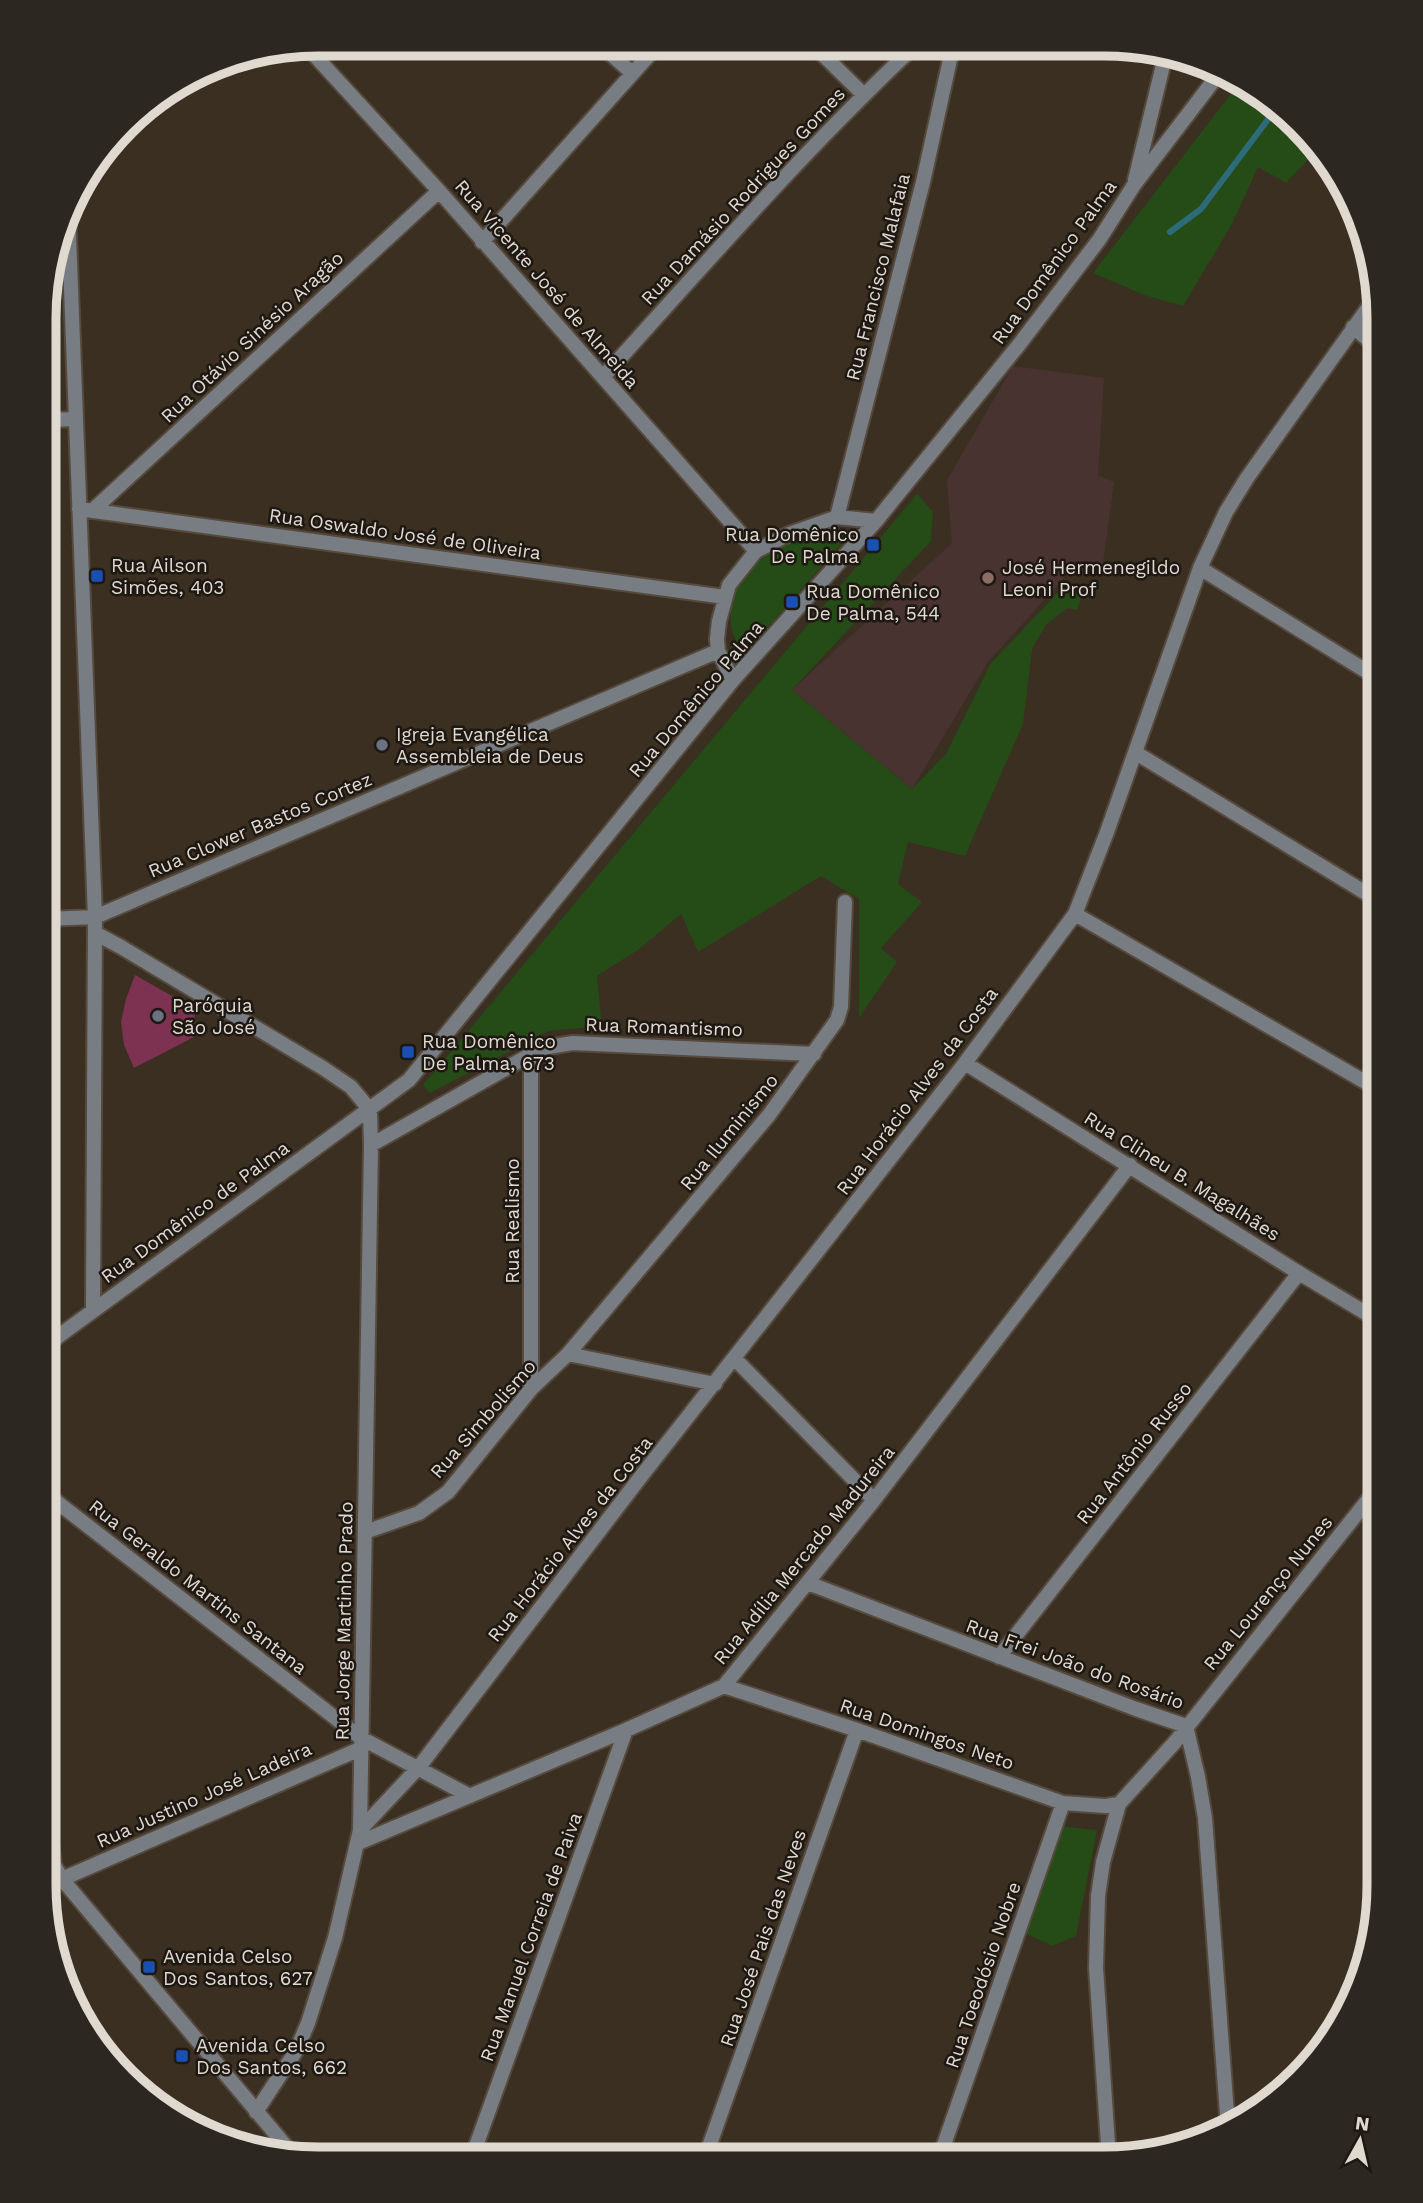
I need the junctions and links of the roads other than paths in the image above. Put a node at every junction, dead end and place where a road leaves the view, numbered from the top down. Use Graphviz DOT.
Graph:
graph roads {
  1 [pos="315,56"];
  2 [pos="614,56"];
  3 [pos="647,56"];
  4 [pos="824,56"];
  5 [pos="905,56"];
  6 [pos="951,56"];
  7 [pos="1164,63"];
  8 [pos="632,72"];
  9 [pos="1214,80"];
  10 [pos="864,94"];
  11 [pos="1134,185"];
  12 [pos="439,191"];
  13 [pos="69,237"];
  14 [pos="482,242"];
  15 [pos="1366,309"];
  16 [pos="1353,327"];
  17 [pos="1367,339"];
  18 [pos="603,377"];
  19 [pos="76,419"];
  20 [pos="56,420"];
  21 [pos="86,510"];
  22 [pos="837,517"];
  23 [pos="876,521"];
  24 [pos="756,551"];
  25 [pos="1199,568"];
  26 [pos="725,597"];
  27 [pos="718,651"];
  28 [pos="1367,672"];
  29 [pos="733,680"];
  30 [pos="1136,754"];
  31 [pos="1367,894"];
  32 [pos="845,902"];
  33 [pos="1075,914"];
  34 [pos="95,917"];
  35 [pos="56,919"];
  36 [pos="95,933"];
  37 [pos="531,1052"];
  38 [pos="814,1054"];
  39 [pos="965,1063"];
  40 [pos="1367,1083"];
  41 [pos="370,1110"];
  42 [pos="371,1145"];
  43 [pos="1130,1165"];
  44 [pos="1298,1273"];
  45 [pos="93,1310"];
  46 [pos="1367,1314"];
  47 [pos="56,1337"];
  48 [pos="568,1354"];
  49 [pos="735,1359"];
  50 [pos="716,1384"];
  51 [pos="530,1389"];
  52 [pos="874,1500"];
  53 [pos="56,1501"];
  54 [pos="1367,1501"];
  55 [pos="365,1532"];
  56 [pos="808,1583"];
  57 [pos="999,1657"];
  58 [pos="724,1686"];
  59 [pos="1186,1726"];
  60 [pos="626,1730"];
  61 [pos="857,1730"];
  62 [pos="362,1743"];
  63 [pos="419,1767"];
  64 [pos="470,1796"];
  65 [pos="1063,1803"];
  66 [pos="1119,1804"];
  67 [pos="359,1837"];
  68 [pos="56,1873"];
  69 [pos="62,1879"];
  70 [pos="256,2112"];
  71 [pos="1227,2117"];
  72 [pos="285,2145"];
  73 [pos="476,2147"];
  74 [pos="709,2147"];
  75 [pos="943,2147"];
  76 [pos="1108,2147"];
  1 -- 12 [label="street, Rua Vicente José de Almeida"];
  2 -- 8 [label="street"];
  3 -- 8 [label="street"];
  4 -- 10 [label="street"];
  5 -- 10 [label="street, Rua Damásio Rodrigues Gomes"];
  6 -- 22 [label="street, Rua Francisco Malafaia"];
  7 -- 11 [label="street"];
  8 -- 14 [label="street"];
  9 -- 11 [label="street, Rua Domênico Palma"];
  10 -- 18 [label="street, Rua Damásio Rodrigues Gomes"];
  11 -- 23 [label="street, Rua Domênico Palma"];
  12 -- 14 [label="street, Rua Vicente José de Almeida"];
  12 -- 21 [label="street, Rua Otávio Sinésio Aragão"];
  13 -- 19 [label="street"];
  14 -- 18 [label="street, Rua Vicente José de Almeida"];
  15 -- 16 [label="street, Rua Horácio Alves da Costa"];
  16 -- 17 [label="street"];
  16 -- 25 [label="street, Rua Horácio Alves da Costa"];
  18 -- 24 [label="street, Rua Vicente José de Almeida"];
  19 -- 20 [label="street"];
  19 -- 21 [label="street"];
  21 -- 26 [label="street, Rua Oswaldo José de Oliveira"];
  21 -- 34 [label="street"];
  22 -- 23 [label="street"];
  22 -- 24 [label="street"];
  23 -- 29 [label="street, Rua Domênico Palma"];
  24 -- 26 [label="street"];
  25 -- 28 [label="street"];
  25 -- 30 [label="street, Rua Horácio Alves da Costa"];
  26 -- 27 [label="street"];
  27 -- 29 [label="street"];
  27 -- 34 [label="street, Rua Clower Bastos Cortez"];
  29 -- 41 [label="street, Rua Domênico Palma"];
  30 -- 31 [label="street"];
  30 -- 33 [label="street, Rua Horácio Alves da Costa"];
  32 -- 38 [label="street, Rua Iluminismo"];
  33 -- 39 [label="street, Rua Horácio Alves da Costa"];
  33 -- 40 [label="street"];
  34 -- 35 [label="street, Rua Clower Bastos Cortez"];
  34 -- 36 [label="street"];
  36 -- 41 [label="street"];
  36 -- 45 [label="street"];
  37 -- 38 [label="street, Rua Romantismo"];
  37 -- 42 [label="street, Rua Romantismo"];
  37 -- 51 [label="street, Rua Realismo"];
  38 -- 48 [label="street, Rua Iluminismo"];
  39 -- 43 [label="street, Rua Clineu B. Magalhães"];
  39 -- 49 [label="street, Rua Horácio Alves da Costa"];
  41 -- 42 [label="street, Rua Jorge Martinho Prado"];
  41 -- 45 [label="street, Rua Domênico de Palma"];
  42 -- 55 [label="street, Rua Jorge Martinho Prado"];
  43 -- 44 [label="street, Rua Clineu B. Magalhães"];
  43 -- 52 [label="street, Rua Adília Mercado Madureira"];
  44 -- 46 [label="street, Rua Clineu B. Magalhães"];
  44 -- 57 [label="street, Rua Antônio Russo"];
  45 -- 47 [label="street, Rua Domênico de Palma"];
  48 -- 50 [label="street"];
  48 -- 51 [label="street, Rua Simbolismo"];
  49 -- 50 [label="street, Rua Horácio Alves da Costa"];
  49 -- 52 [label="street"];
  50 -- 63 [label="street, Rua Horácio Alves da Costa"];
  51 -- 55 [label="street, Rua Simbolismo"];
  52 -- 56 [label="street, Rua Adília Mercado Madureira"];
  53 -- 62 [label="street, Rua Geraldo Martins Santana"];
  54 -- 59 [label="street, Rua Lourenço Nunes"];
  55 -- 62 [label="street, Rua Jorge Martinho Prado"];
  56 -- 57 [label="street, Rua Frei João do Rosário"];
  56 -- 58 [label="street, Rua Adília Mercado Madureira"];
  57 -- 59 [label="street, Rua Frei João do Rosário"];
  58 -- 60 [label="street, Rua Adília Mercado Madureira"];
  58 -- 61 [label="street, Rua Domingos Neto"];
  59 -- 66 [label="street, Rua Lourenço Nunes"];
  59 -- 71 [label="street, Rua Frei João do Rosário"];
  60 -- 64 [label="street, Rua Adília Mercado Madureira"];
  60 -- 73 [label="street, Rua Manuel Correia de Paiva"];
  61 -- 65 [label="street, Rua Domingos Neto"];
  61 -- 74 [label="street, Rua José Pais das Neves"];
  62 -- 63 [label="street, Rua Geraldo Martins Santana"];
  62 -- 67 [label="street, Rua Jorge Martinho Prado"];
  62 -- 69 [label="street, Rua Justino José Ladeira"];
  63 -- 64 [label="street, Rua Geraldo Martins Santana"];
  63 -- 67 [label="street, Rua Horácio Alves da Costa"];
  64 -- 67 [label="street, Rua Adília Mercado Madureira"];
  65 -- 66 [label="street, Rua Domingos Neto"];
  65 -- 75 [label="street, Rua Toeodósio Nobre"];
  66 -- 76 [label="street, Rua Lourenço Nunes"];
  67 -- 70 [label="street, Rua Jorge Martinho Prado"];
  68 -- 69 [label="street"];
  69 -- 70 [label="street"];
  70 -- 72 [label="street"];
}
